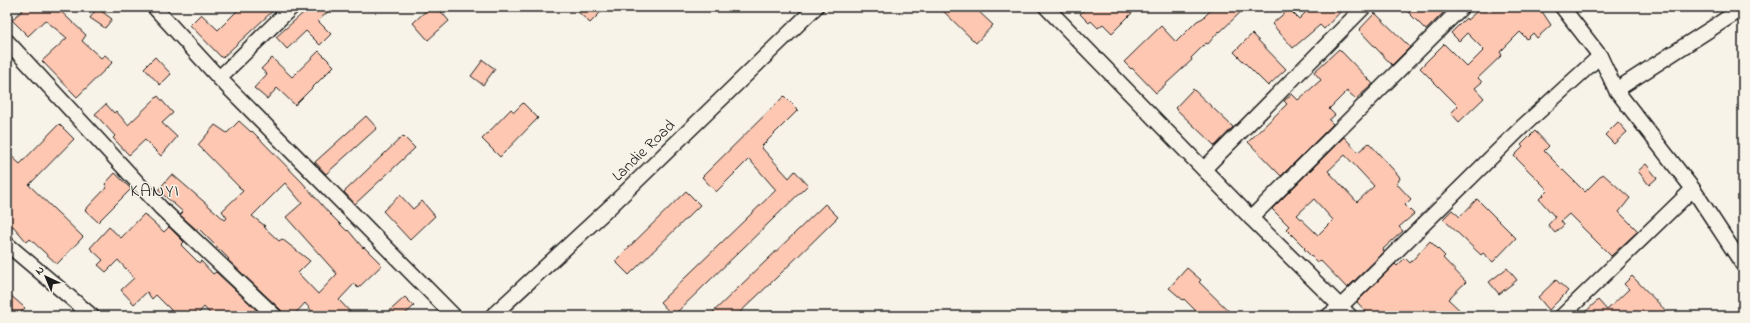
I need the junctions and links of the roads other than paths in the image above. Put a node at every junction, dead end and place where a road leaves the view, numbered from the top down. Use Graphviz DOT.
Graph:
graph roads {
  1 [pos="154,7"];
  2 [pos="292,7"];
  3 [pos="816,7"];
  4 [pos="1046,7"];
  5 [pos="1364,7"];
  6 [pos="1462,7"];
  7 [pos="1562,7"];
  8 [pos="1743,8"];
  9 [pos="7,41"];
  10 [pos="1600,56"];
  11 [pos="219,78"];
  12 [pos="1616,90"];
  13 [pos="1204,169"];
  14 [pos="1693,190"];
  15 [pos="1250,218"];
  16 [pos="7,244"];
  17 [pos="1743,265"];
  18 [pos="1340,307"];
  19 [pos="92,316"];
  20 [pos="275,316"];
  21 [pos="454,316"];
  22 [pos="492,316"];
  23 [pos="1328,316"];
  24 [pos="1350,316"];
  25 [pos="1562,316"];
  1 -- 11 [label="street"];
  2 -- 11 [label="street"];
  3 -- 22 [label="street, Landie Road"];
  4 -- 13 [label="street"];
  5 -- 13 [label="street"];
  6 -- 15 [label="street"];
  7 -- 10 [label="street"];
  8 -- 12 [label="street"];
  9 -- 20 [label="street"];
  10 -- 12 [label="street"];
  10 -- 18 [label="street"];
  11 -- 21 [label="street"];
  12 -- 14 [label="street"];
  13 -- 15 [label="street"];
  14 -- 17 [label="street"];
  14 -- 25 [label="street"];
  15 -- 18 [label="street"];
  16 -- 19 [label="street"];
  18 -- 23 [label="street"];
  18 -- 24 [label="street"];
}
